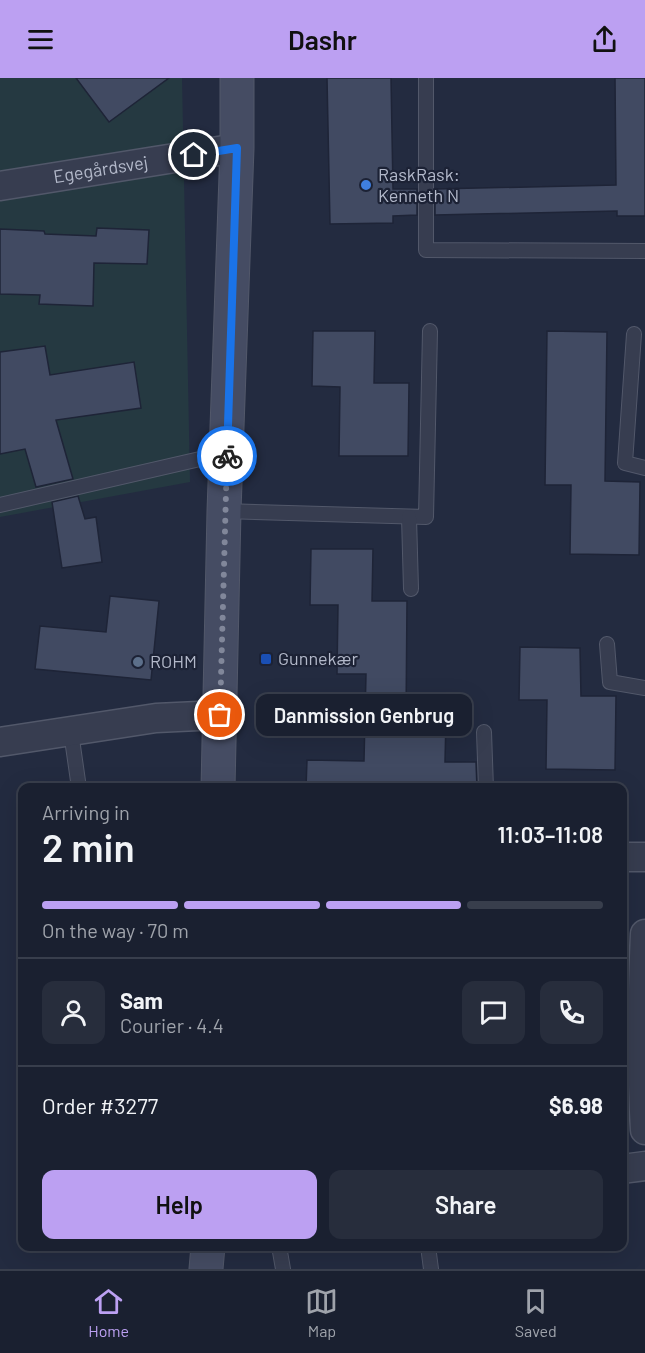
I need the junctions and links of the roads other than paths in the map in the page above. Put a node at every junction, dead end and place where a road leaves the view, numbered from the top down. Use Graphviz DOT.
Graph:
graph roads {
  1 [pos="237,78"];
  2 [pos="426,78"];
  3 [pos="237,148"];
  4 [pos="0,186"];
  5 [pos="645,250"];
  6 [pos="430,331"];
  7 [pos="634,334"];
  8 [pos="227,453"];
  9 [pos="645,468"];
  10 [pos="0,506"];
  11 [pos="224,512"];
  12 [pos="409,517"];
  13 [pos="411,589"];
  14 [pos="607,644"];
  15 [pos="645,688"];
  16 [pos="220,715"];
  17 [pos="71,732"];
  18 [pos="484,732"];
  19 [pos="0,742"];
  20 [pos="78,783"];
  21 [pos="218,783"];
  22 [pos="486,783"];
  23 [pos="627,857"];
  24 [pos="645,857"];
  25 [pos="645,934"];
  26 [pos="644,1061"];
  27 [pos="645,1130"];
  28 [pos="645,1166"];
  29 [pos="627,1168"];
  30 [pos="208,1251"];
  31 [pos="280,1251"];
  32 [pos="429,1251"];
  33 [pos="206,1269"];
  34 [pos="283,1269"];
  35 [pos="431,1269"];
  1 -- 3 [label="street"];
  2 -- 5 [label="lane"];
  3 -- 4 [label="street, Egegårdsvej"];
  3 -- 8 [label="street"];
  6 -- 12 [label="lane"];
  7 -- 9 [label="lane"];
  8 -- 10 [label="lane"];
  8 -- 11 [label="street"];
  11 -- 12 [label="lane"];
  11 -- 16 [label="street"];
  12 -- 13 [label="lane"];
  14 -- 15 [label="lane"];
  16 -- 17 [label="street"];
  16 -- 21 [label="street"];
  17 -- 19 [label="street"];
  17 -- 20 [label="lane"];
  18 -- 22 [label="lane"];
  23 -- 24 [label="street"];
  25 -- 26 [label="street"];
  26 -- 27 [label="street"];
  28 -- 29 [label="street"];
  30 -- 33 [label="street"];
  31 -- 34 [label="lane"];
  32 -- 35 [label="lane"];
}
